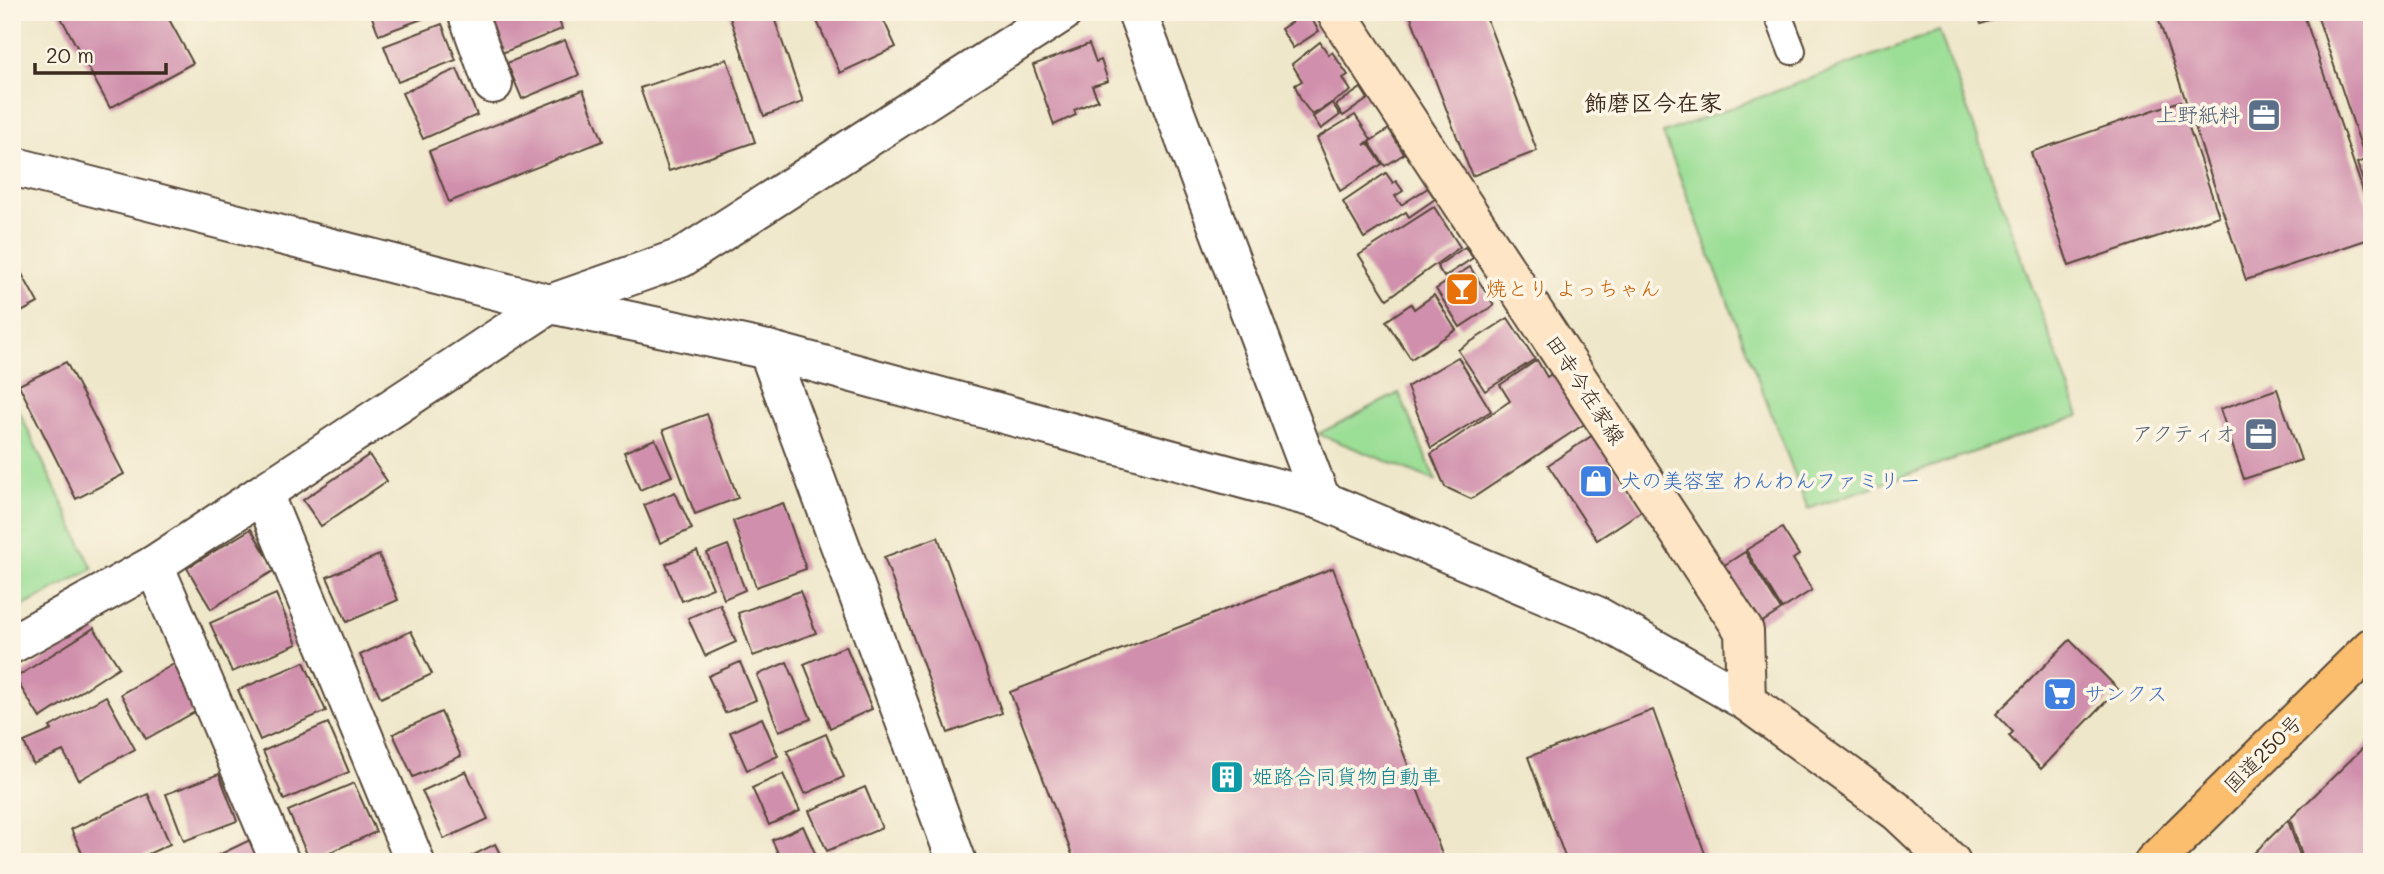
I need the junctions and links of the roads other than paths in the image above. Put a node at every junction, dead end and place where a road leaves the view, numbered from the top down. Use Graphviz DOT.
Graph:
graph roads {
  1 [pos="467,12"];
  2 [pos="1063,12"];
  3 [pos="1137,12"];
  4 [pos="1336,12"];
  5 [pos="1777,12"];
  6 [pos="1791,51"];
  7 [pos="493,84"];
  8 [pos="12,166"];
  9 [pos="551,304"];
  10 [pos="768,350"];
  11 [pos="264,495"];
  12 [pos="1321,500"];
  13 [pos="154,565"];
  14 [pos="12,644"];
  15 [pos="2372,647"];
  16 [pos="1746,701"];
  17 [pos="280,862"];
  18 [pos="415,862"];
  19 [pos="957,862"];
  20 [pos="1951,862"];
  21 [pos="2154,862"];
  1 -- 7 [label="street"];
  2 -- 9 [label="street"];
  3 -- 12 [label="street"];
  4 -- 16 [label="main road, 田寺今在家線"];
  5 -- 6 [label="lane"];
  8 -- 9 [label="street"];
  9 -- 10 [label="street"];
  9 -- 11 [label="street"];
  10 -- 12 [label="street"];
  10 -- 19 [label="street"];
  11 -- 13 [label="street"];
  11 -- 18 [label="street"];
  12 -- 16 [label="street"];
  13 -- 14 [label="street"];
  13 -- 17 [label="street"];
  15 -- 21 [label="highway, 国道250号"];
  16 -- 20 [label="main road"];
}
